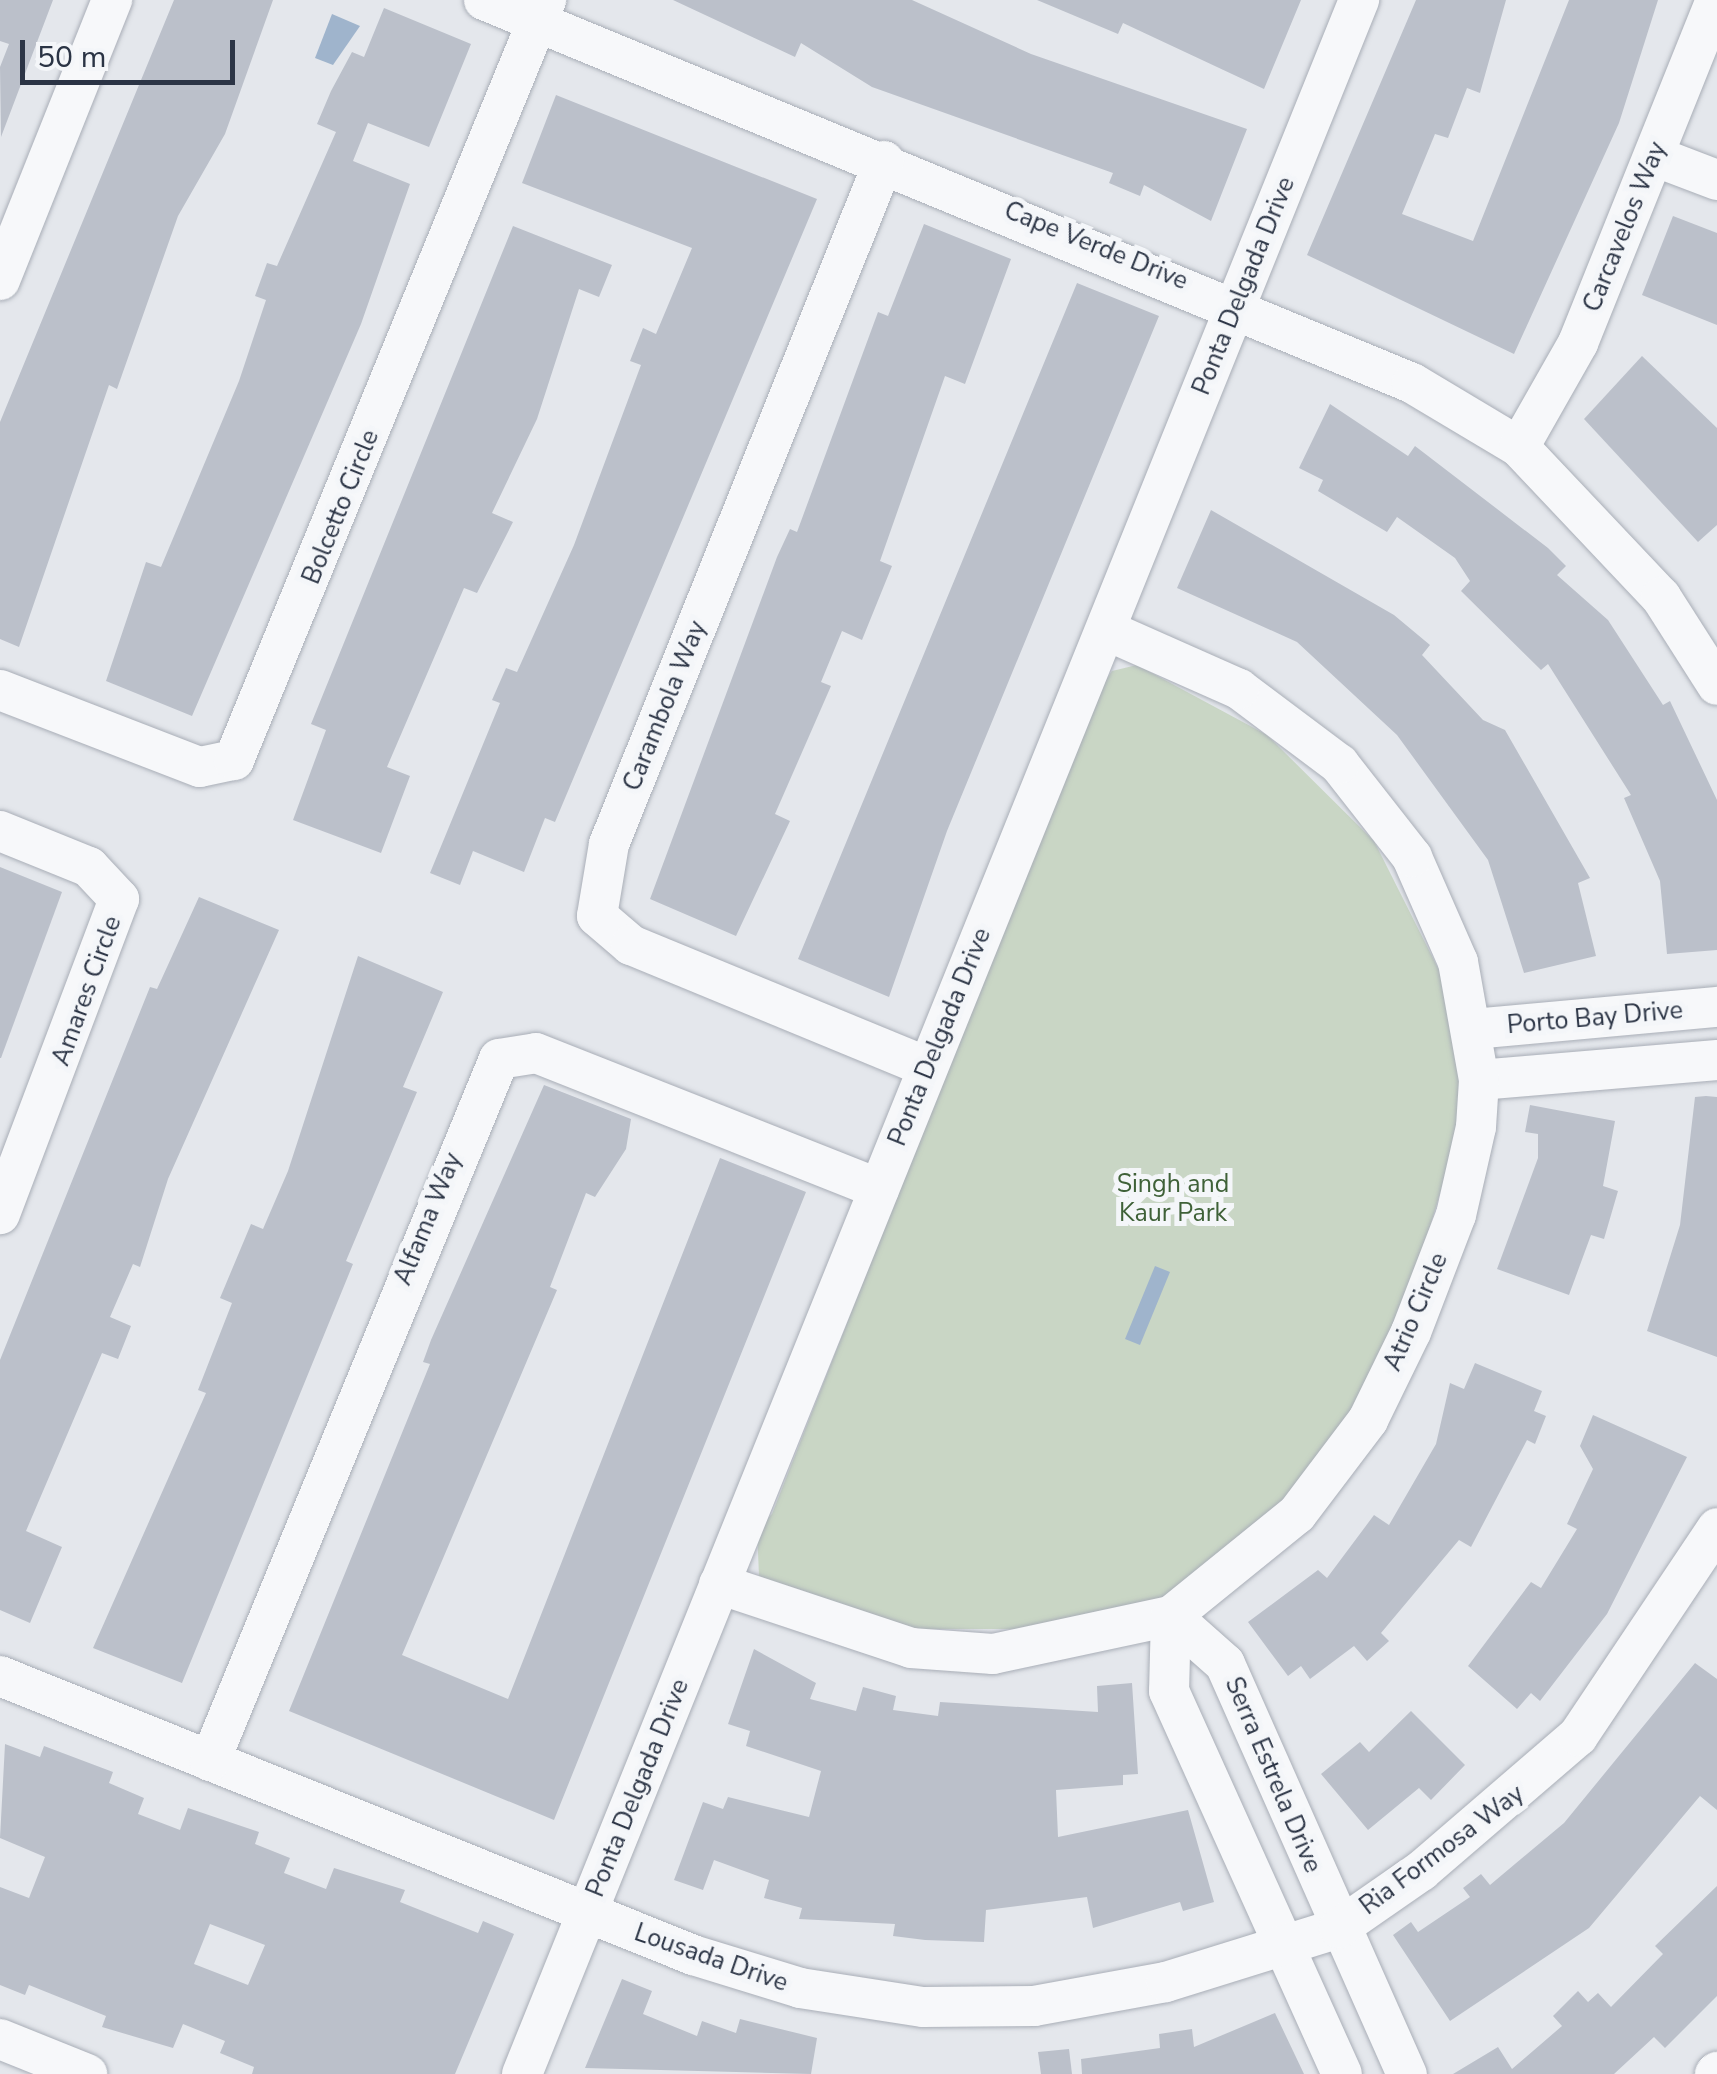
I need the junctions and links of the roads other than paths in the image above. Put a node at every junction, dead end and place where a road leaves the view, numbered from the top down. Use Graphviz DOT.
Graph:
graph roads {
  1 [pos="112,0"];
  2 [pos="484,0"];
  3 [pos="1358,0"];
  4 [pos="1716,0"];
  5 [pos="542,10"];
  6 [pos="1654,156"];
  7 [pos="884,160"];
  8 [pos="1717,180"];
  9 [pos="0,280"];
  10 [pos="1237,304"];
  11 [pos="1519,447"];
  12 [pos="1106,630"];
  13 [pos="1717,685"];
  14 [pos="0,690"];
  15 [pos="0,831"];
  16 [pos="1717,1007"];
  17 [pos="1473,1028"];
  18 [pos="1717,1060"];
  19 [pos="927,1068"];
  20 [pos="1479,1080"];
  21 [pos="878,1189"];
  22 [pos="0,1214"];
  23 [pos="1717,1528"];
  24 [pos="720,1584"];
  25 [pos="1170,1616"];
  26 [pos="0,1676"];
  27 [pos="210,1761"];
  28 [pos="588,1914"];
  29 [pos="1339,1928"];
  30 [pos="1283,1945"];
  31 [pos="0,2039"];
  32 [pos="87,2074"];
  33 [pos="522,2074"];
  34 [pos="1342,2074"];
  35 [pos="1407,2074"];
  1 -- 9 [label="street"];
  2 -- 5 [label="street, Cape Verde Drive"];
  3 -- 10 [label="street, Ponta Delgada Drive"];
  4 -- 6 [label="street, Carcavelos Way"];
  5 -- 7 [label="street, Cape Verde Drive"];
  5 -- 14 [label="street, Bolcetto Circle"];
  6 -- 8 [label="street"];
  6 -- 11 [label="street, Carcavelos Way"];
  7 -- 10 [label="street, Cape Verde Drive"];
  7 -- 19 [label="street, Carambola Way"];
  10 -- 11 [label="street, Cape Verde Drive"];
  10 -- 12 [label="street, Ponta Delgada Drive"];
  11 -- 13 [label="street, Cape Verde Drive"];
  12 -- 17 [label="street, Atrio Circle"];
  12 -- 19 [label="street, Ponta Delgada Drive"];
  15 -- 22 [label="street, Amares Circle"];
  16 -- 17 [label="street, Porto Bay Drive"];
  17 -- 20 [label="street, Atrio Circle"];
  18 -- 20 [label="street, Porto Bay Drive"];
  19 -- 21 [label="street, Ponta Delgada Drive"];
  20 -- 25 [label="street, Atrio Circle"];
  21 -- 24 [label="street, Ponta Delgada Drive"];
  21 -- 27 [label="street, Alfama Way"];
  23 -- 29 [label="street, Ria Formosa Way"];
  24 -- 25 [label="street, Atrio Circle"];
  24 -- 28 [label="street, Ponta Delgada Drive"];
  25 -- 29 [label="street, Serra Estrela Drive"];
  25 -- 30 [label="street"];
  26 -- 27 [label="street, Lousada Drive"];
  27 -- 28 [label="street, Lousada Drive"];
  28 -- 30 [label="street, Lousada Drive"];
  28 -- 33 [label="street, Ponta Delgada Drive"];
  29 -- 30 [label="street, Lousada Drive"];
  29 -- 35 [label="street, Serra Estrela Drive"];
  30 -- 34 [label="street"];
  31 -- 32 [label="street"];
}
